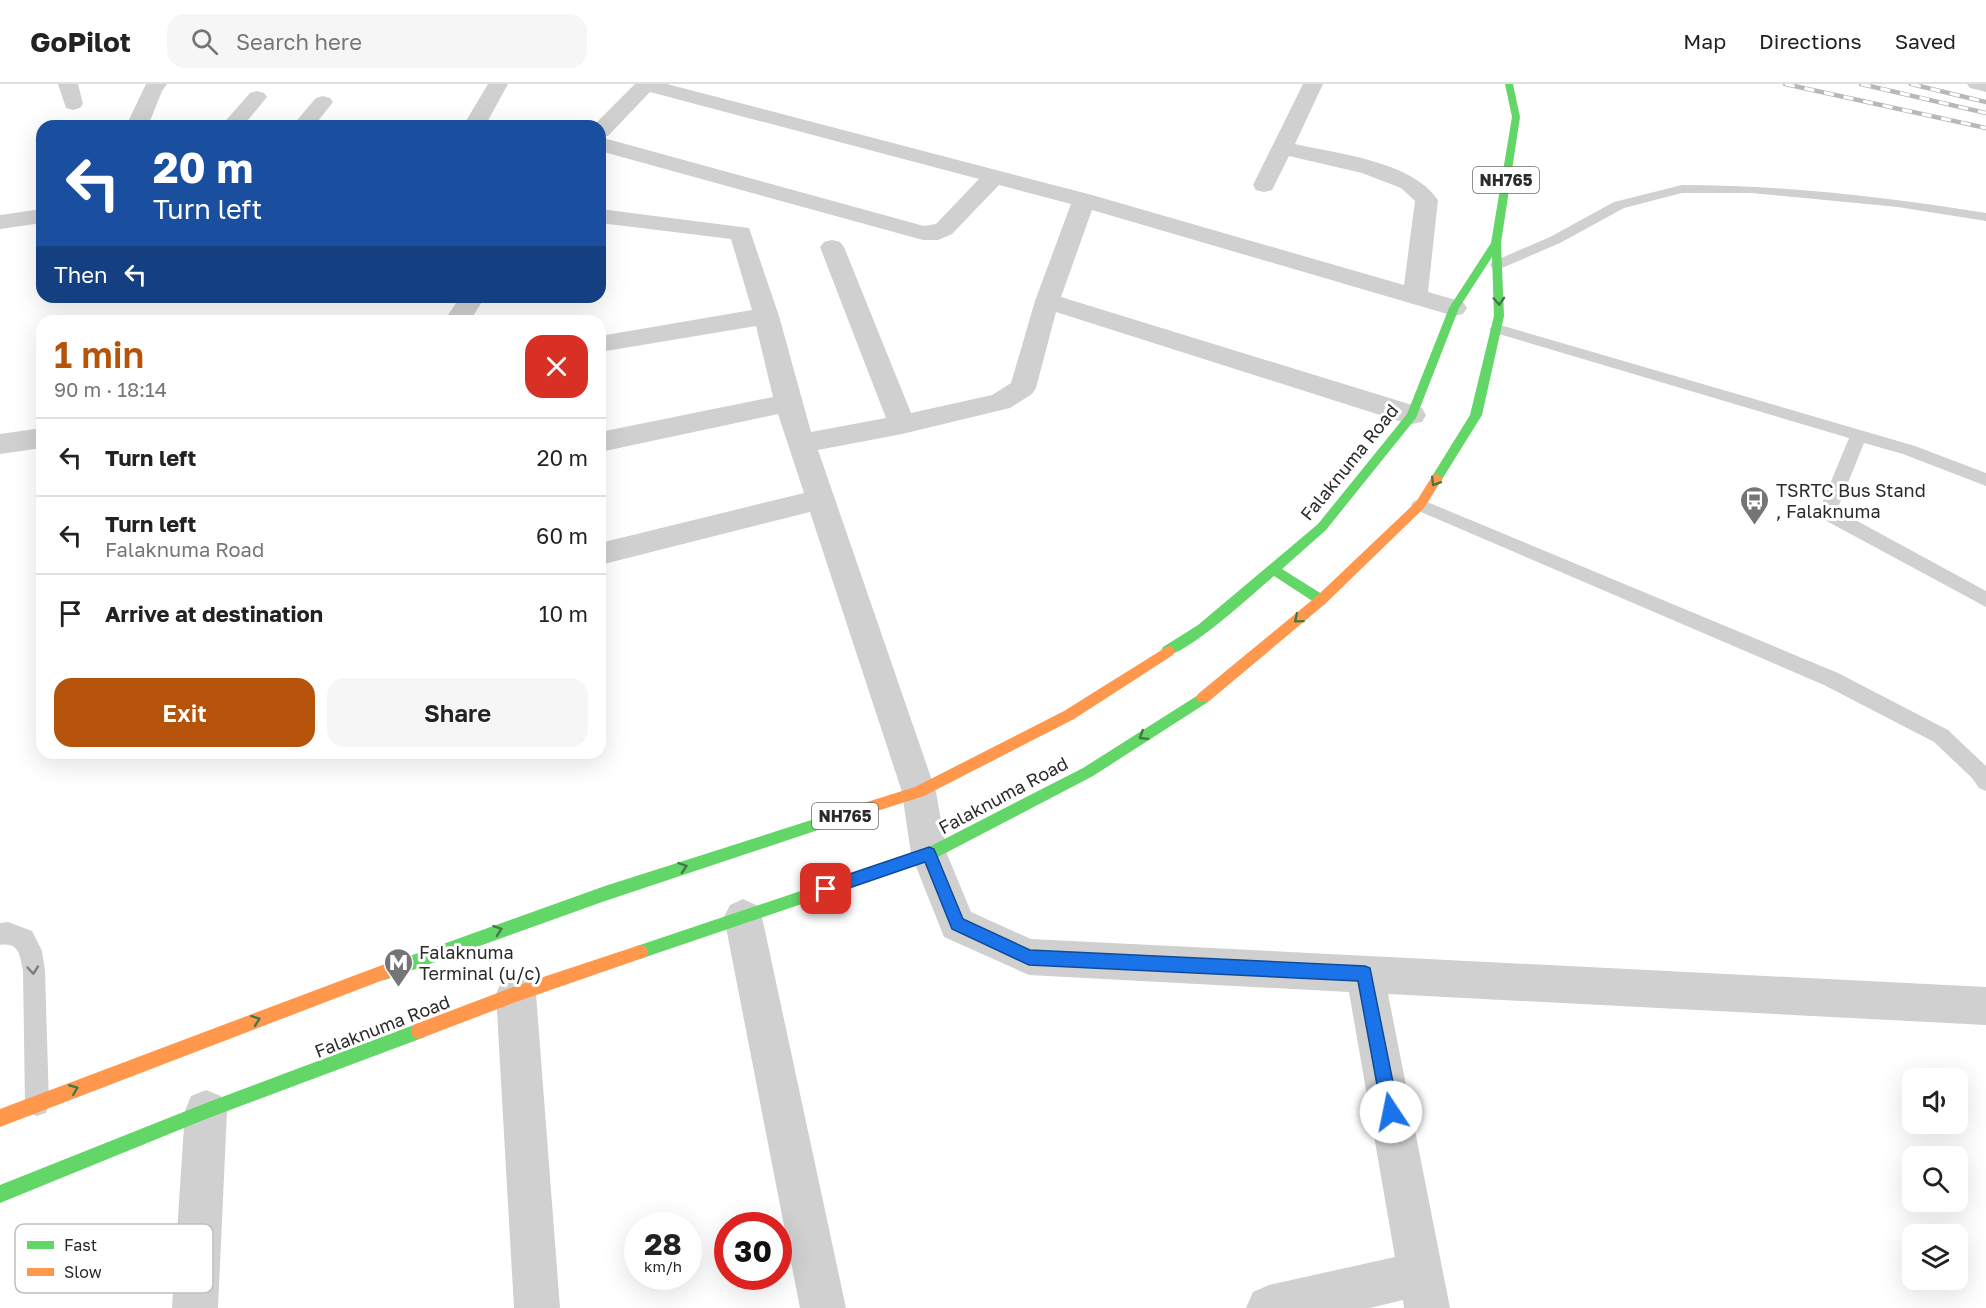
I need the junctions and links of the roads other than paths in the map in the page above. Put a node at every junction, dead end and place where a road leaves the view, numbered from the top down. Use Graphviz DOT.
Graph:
graph roads {
  1 [pos="68,84"];
  2 [pos="157,84"];
  3 [pos="498,84"];
  4 [pos="647,84"];
  5 [pos="1313,84"];
  6 [pos="1509,84"];
  7 [pos="1977,84"];
  8 [pos="1986,86"];
  9 [pos="257,98"];
  10 [pos="323,102"];
  11 [pos="73,105"];
  12 [pos="140,120"];
  13 [pos="237,120"];
  14 [pos="308,120"];
  15 [pos="477,120"];
  16 [pos="606,125"];
  17 [pos="606,146"];
  18 [pos="1283,148"];
  19 [pos="994,177"];
  20 [pos="1264,185"];
  21 [pos="1084,200"];
  22 [pos="36,217"];
  23 [pos="606,217"];
  24 [pos="1986,217"];
  25 [pos="0,222"];
  26 [pos="1496,243"];
  27 [pos="832,247"];
  28 [pos="1497,266"];
  29 [pos="1415,297"];
  30 [pos="1047,301"];
  31 [pos="1454,308"];
  32 [pos="766,316"];
  33 [pos="1497,329"];
  34 [pos="606,343"];
  35 [pos="788,403"];
  36 [pos="1412,415"];
  37 [pos="902,425"];
  38 [pos="1859,435"];
  39 [pos="36,439"];
  40 [pos="606,441"];
  41 [pos="802,442"];
  42 [pos="0,444"];
  43 [pos="1986,480"];
  44 [pos="821,499"];
  45 [pos="1420,505"];
  46 [pos="606,553"];
  47 [pos="1273,569"];
  48 [pos="1321,600"];
  49 [pos="1986,600"];
  50 [pos="1986,782"];
  51 [pos="919,792"];
  52 [pos="929,854"];
  53 [pos="743,917"];
  54 [pos="0,934"];
  55 [pos="1365,974"];
  56 [pos="516,994"];
  57 [pos="1986,1006"];
  58 [pos="37,1104"];
  59 [pos="206,1111"];
  60 [pos="0,1119"];
  61 [pos="0,1194"];
  62 [pos="200,1224"];
  63 [pos="1424,1291"];
  64 [pos="196,1293"];
  65 [pos="195,1308"];
  66 [pos="537,1308"];
  67 [pos="823,1308"];
  68 [pos="1269,1308"];
  1 -- 11 [label="street"];
  2 -- 12 [label="street"];
  3 -- 15 [label="street"];
  4 -- 16 [label="street"];
  4 -- 19 [label="street"];
  5 -- 18 [label="street"];
  6 -- 26 [label="highway, Falaknuma Road / NH765"];
  7 -- 8 [label="street"];
  9 -- 13 [label="street"];
  10 -- 14 [label="street"];
  17 -- 19 [label="street"];
  18 -- 20 [label="street"];
  18 -- 29 [label="street"];
  19 -- 21 [label="street"];
  21 -- 29 [label="street"];
  21 -- 30 [label="street"];
  22 -- 25 [label="street"];
  23 -- 32 [label="street"];
  24 -- 28 [label="lane"];
  26 -- 28 [label="highway, Falaknuma Road / NH765"];
  26 -- 31 [label="highway, Falaknuma Road / NH765"];
  27 -- 37 [label="street"];
  28 -- 33 [label="highway, Falaknuma Road / NH765, one-way"];
  29 -- 31 [label="street"];
  30 -- 36 [label="street"];
  30 -- 37 [label="street"];
  31 -- 36 [label="highway, Falaknuma Road / NH765"];
  32 -- 34 [label="street"];
  32 -- 35 [label="street"];
  33 -- 38 [label="lane"];
  33 -- 45 [label="highway, Falaknuma Road / NH765, one-way"];
  35 -- 40 [label="street"];
  35 -- 41 [label="street"];
  36 -- 47 [label="highway, Falaknuma Road / NH765"];
  37 -- 41 [label="street"];
  38 -- 43 [label="lane"];
  38 -- 49 [label="lane"];
  39 -- 42 [label="street"];
  41 -- 44 [label="street"];
  44 -- 46 [label="street"];
  44 -- 51 [label="street"];
  45 -- 48 [label="highway, Falaknuma Road / NH765"];
  45 -- 50 [label="lane"];
  47 -- 48 [label="highway"];
  47 -- 51 [label="highway, Falaknuma Road / NH765"];
  48 -- 52 [label="highway, Falaknuma Road / NH765, one-way"];
  51 -- 52 [label="street"];
  58 -- 51 [label="highway, Falaknuma Road / NH765, one-way"];
  52 -- 53 [label="highway, Falaknuma Road / NH765"];
  52 -- 55 [label="street"];
  53 -- 56 [label="highway, Falaknuma Road / NH765"];
  53 -- 67 [label="street"];
  54 -- 58 [label="lane, one-way"];
  55 -- 57 [label="street"];
  55 -- 63 [label="street"];
  56 -- 59 [label="highway, Falaknuma Road / NH765"];
  56 -- 66 [label="street"];
  58 -- 60 [label="highway, Falaknuma Road / NH765"];
  59 -- 61 [label="highway, Falaknuma Road / NH765"];
  59 -- 62 [label="street"];
  63 -- 68 [label="street"];
  64 -- 65 [label="street"];
}
